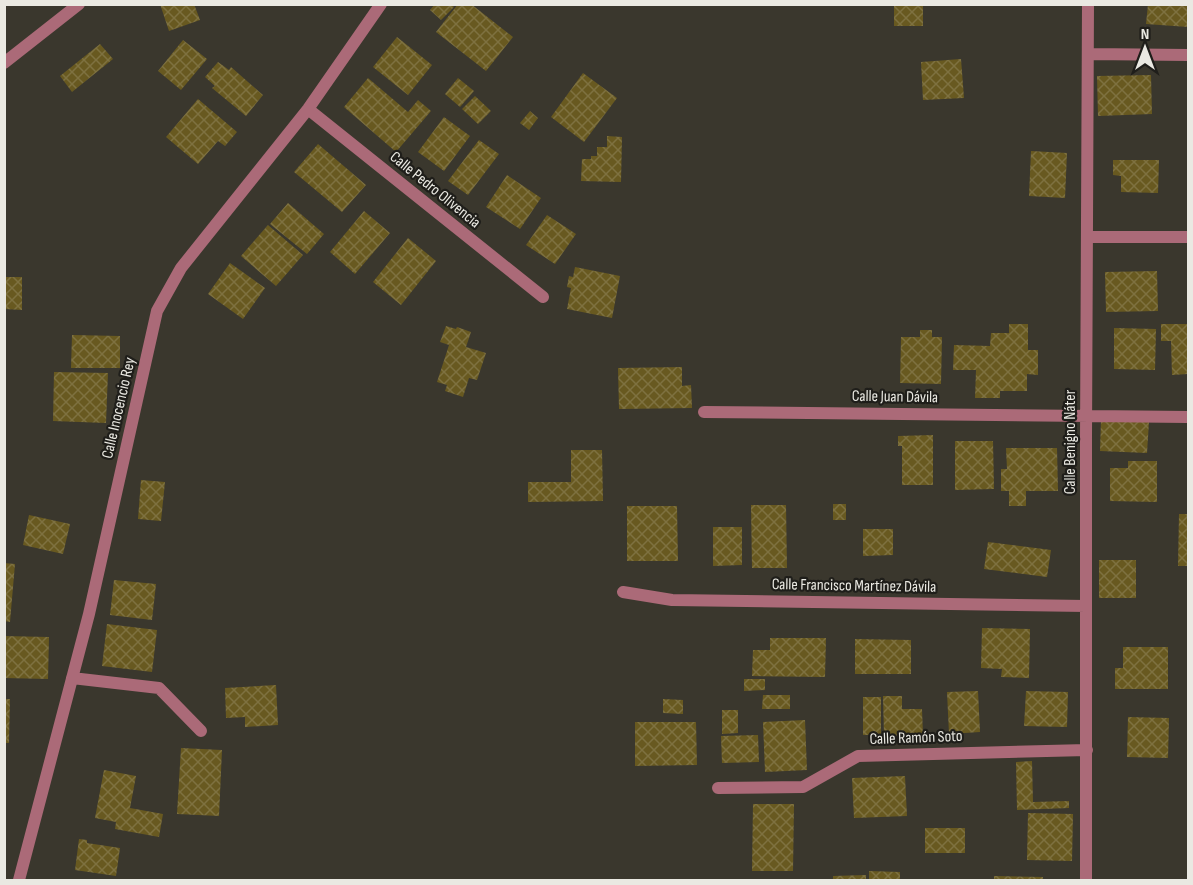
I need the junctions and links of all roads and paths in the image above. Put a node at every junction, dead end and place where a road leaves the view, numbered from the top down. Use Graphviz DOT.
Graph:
graph roads {
  1 [pos="79,4"];
  2 [pos="381,4"];
  3 [pos="1088,4"];
  4 [pos="1089,54"];
  5 [pos="1188,55"];
  6 [pos="4,63"];
  7 [pos="308,109"];
  8 [pos="1088,237"];
  9 [pos="1188,237"];
  10 [pos="543,297"];
  11 [pos="704,412"];
  12 [pos="1086,416"];
  13 [pos="1188,417"];
  14 [pos="623,592"];
  15 [pos="1086,606"];
  16 [pos="72,678"];
  17 [pos="201,731"];
  18 [pos="1087,750"];
  19 [pos="718,788"];
  20 [pos="19,880"];
  21 [pos="1086,880"];
  1 -- 6 [label="street"];
  2 -- 7 [label="street, Calle Inocencio Rey"];
  3 -- 4 [label="street, Calle Benigno Náter"];
  4 -- 5 [label="street"];
  4 -- 8 [label="street, Calle Benigno Náter"];
  7 -- 10 [label="street, Calle Pedro Olivencia"];
  7 -- 16 [label="street, Calle Inocencio Rey"];
  8 -- 9 [label="street"];
  8 -- 12 [label="street, Calle Benigno Náter"];
  11 -- 12 [label="street, Calle Juan Dávila"];
  12 -- 13 [label="street, Calle Juan Dávila"];
  12 -- 15 [label="street, Calle Benigno Náter"];
  14 -- 15 [label="street, Calle Francisco Martínez Dávila"];
  15 -- 18 [label="street, Calle Benigno Náter"];
  16 -- 17 [label="street"];
  16 -- 20 [label="street, Calle Inocencio Rey"];
  18 -- 19 [label="street, Calle Ramón Soto"];
  18 -- 21 [label="street, Calle Benigno Náter"];
}
